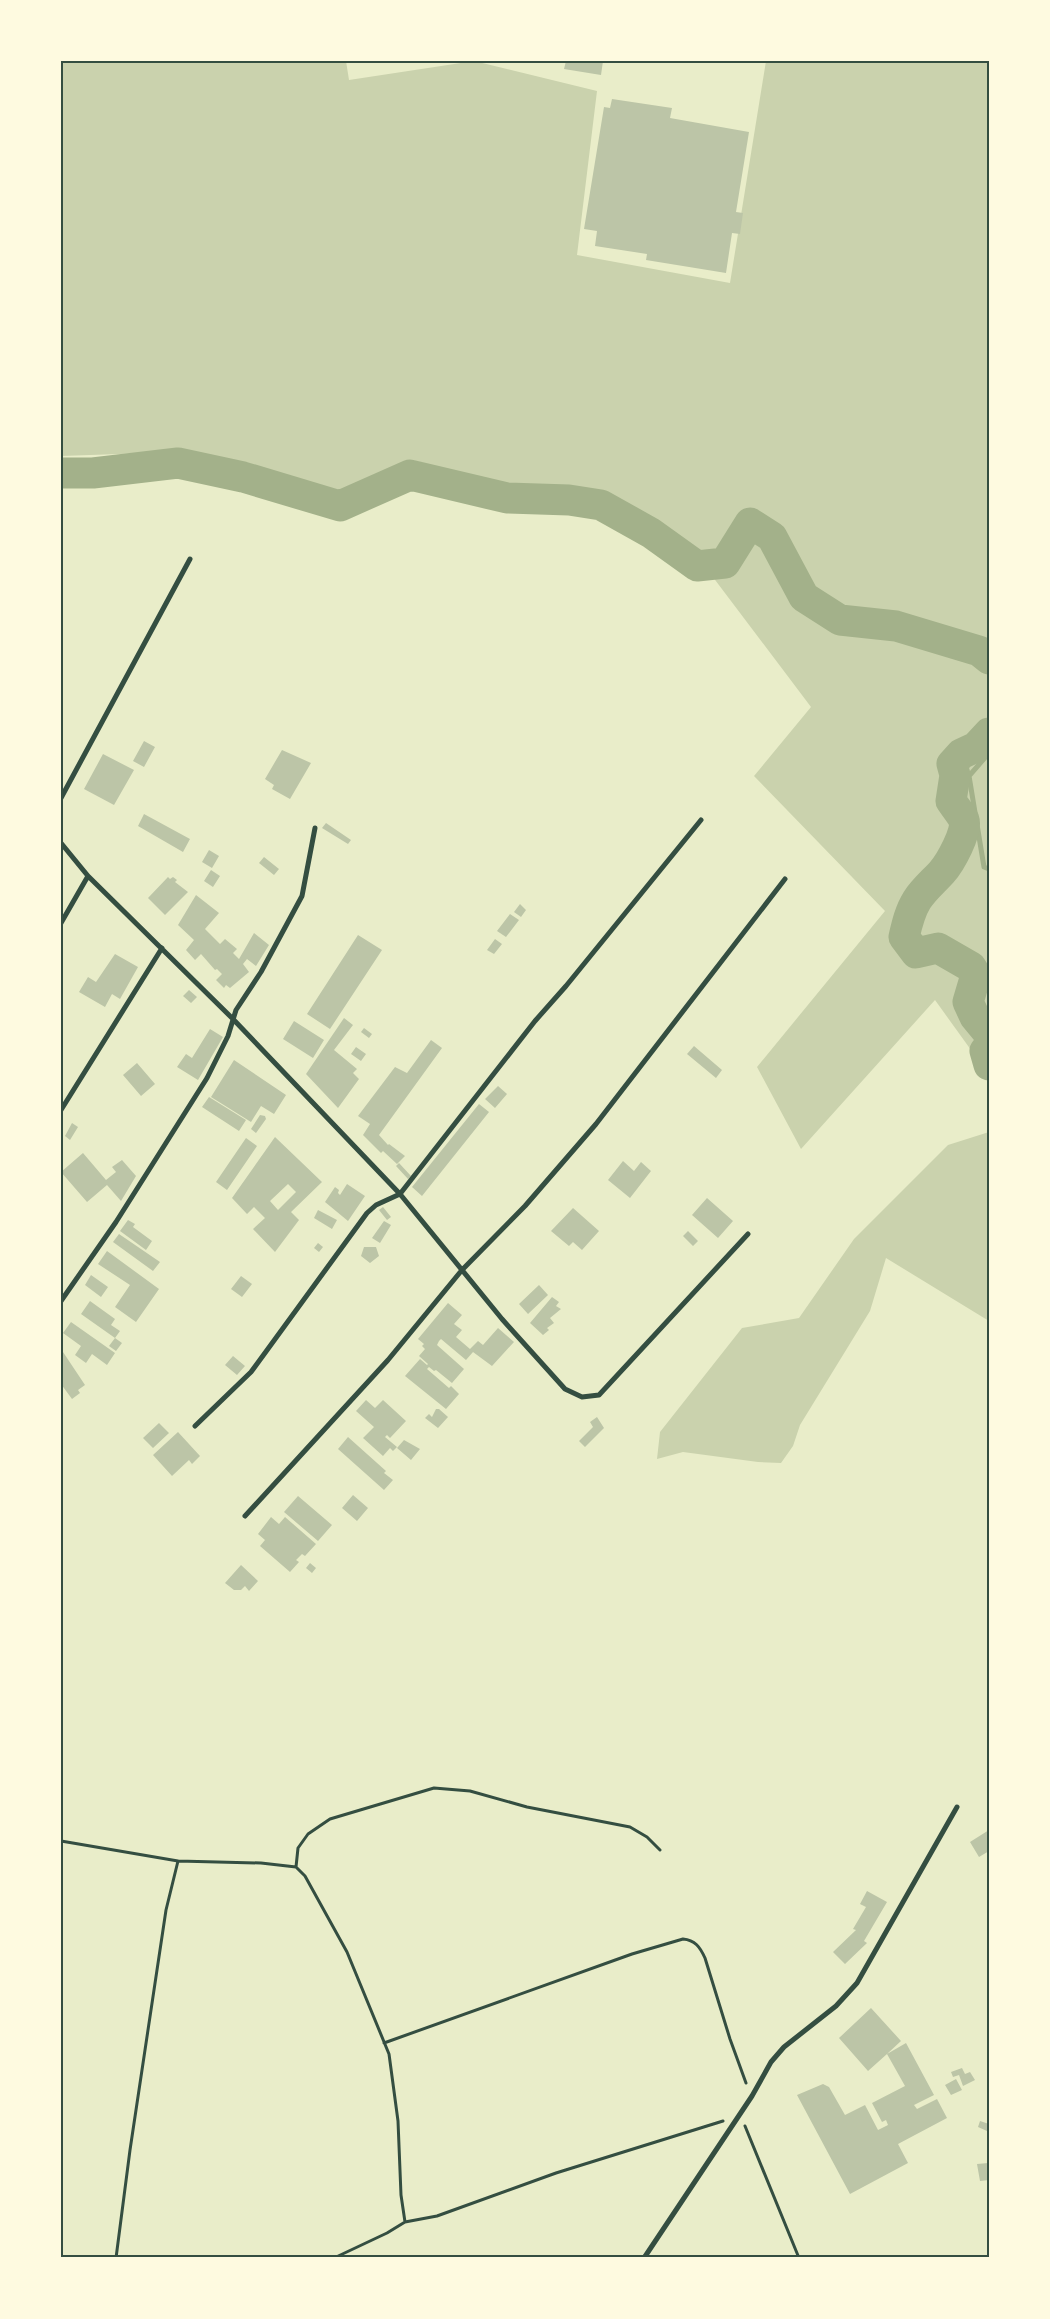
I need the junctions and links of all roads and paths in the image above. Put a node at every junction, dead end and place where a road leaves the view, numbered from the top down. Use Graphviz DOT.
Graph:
graph roads {
  1 [pos="190,559"];
  2 [pos="61,798"];
  3 [pos="702,820"];
  4 [pos="315,828"];
  5 [pos="61,843"];
  6 [pos="88,876"];
  7 [pos="785,879"];
  8 [pos="61,923"];
  9 [pos="162,948"];
  10 [pos="232,1018"];
  11 [pos="61,1110"];
  12 [pos="400,1194"];
  13 [pos="748,1234"];
  14 [pos="462,1270"];
  15 [pos="61,1301"];
  16 [pos="195,1426"];
  17 [pos="245,1516"];
  18 [pos="957,1807"];
  19 [pos="61,1841"];
  20 [pos="660,1850"];
  21 [pos="178,1861"];
  22 [pos="296,1867"];
  23 [pos="384,2043"];
  24 [pos="752,2096"];
  25 [pos="735,2121"];
  26 [pos="405,2222"];
  27 [pos="116,2258"];
  28 [pos="334,2258"];
  29 [pos="644,2258"];
  30 [pos="799,2258"];
  1 -- 2 [label="street"];
  3 -- 12 [label="street"];
  4 -- 10 [label="street"];
  5 -- 6 [label="street"];
  6 -- 8 [label="street"];
  6 -- 9 [label="street"];
  7 -- 14 [label="street"];
  9 -- 10 [label="street"];
  9 -- 11 [label="street"];
  10 -- 12 [label="street"];
  10 -- 15 [label="street"];
  12 -- 14 [label="street"];
  12 -- 16 [label="street"];
  13 -- 14 [label="street"];
  14 -- 17 [label="street"];
  18 -- 24 [label="street"];
  19 -- 21 [label="path"];
  20 -- 22 [label="path"];
  21 -- 22 [label="path"];
  21 -- 27 [label="path"];
  22 -- 23 [label="path"];
  23 -- 24 [label="path"];
  23 -- 26 [label="path"];
  24 -- 25 [label="street"];
  25 -- 26 [label="path"];
  25 -- 29 [label="street"];
  25 -- 30 [label="path"];
  26 -- 28 [label="path"];
}
